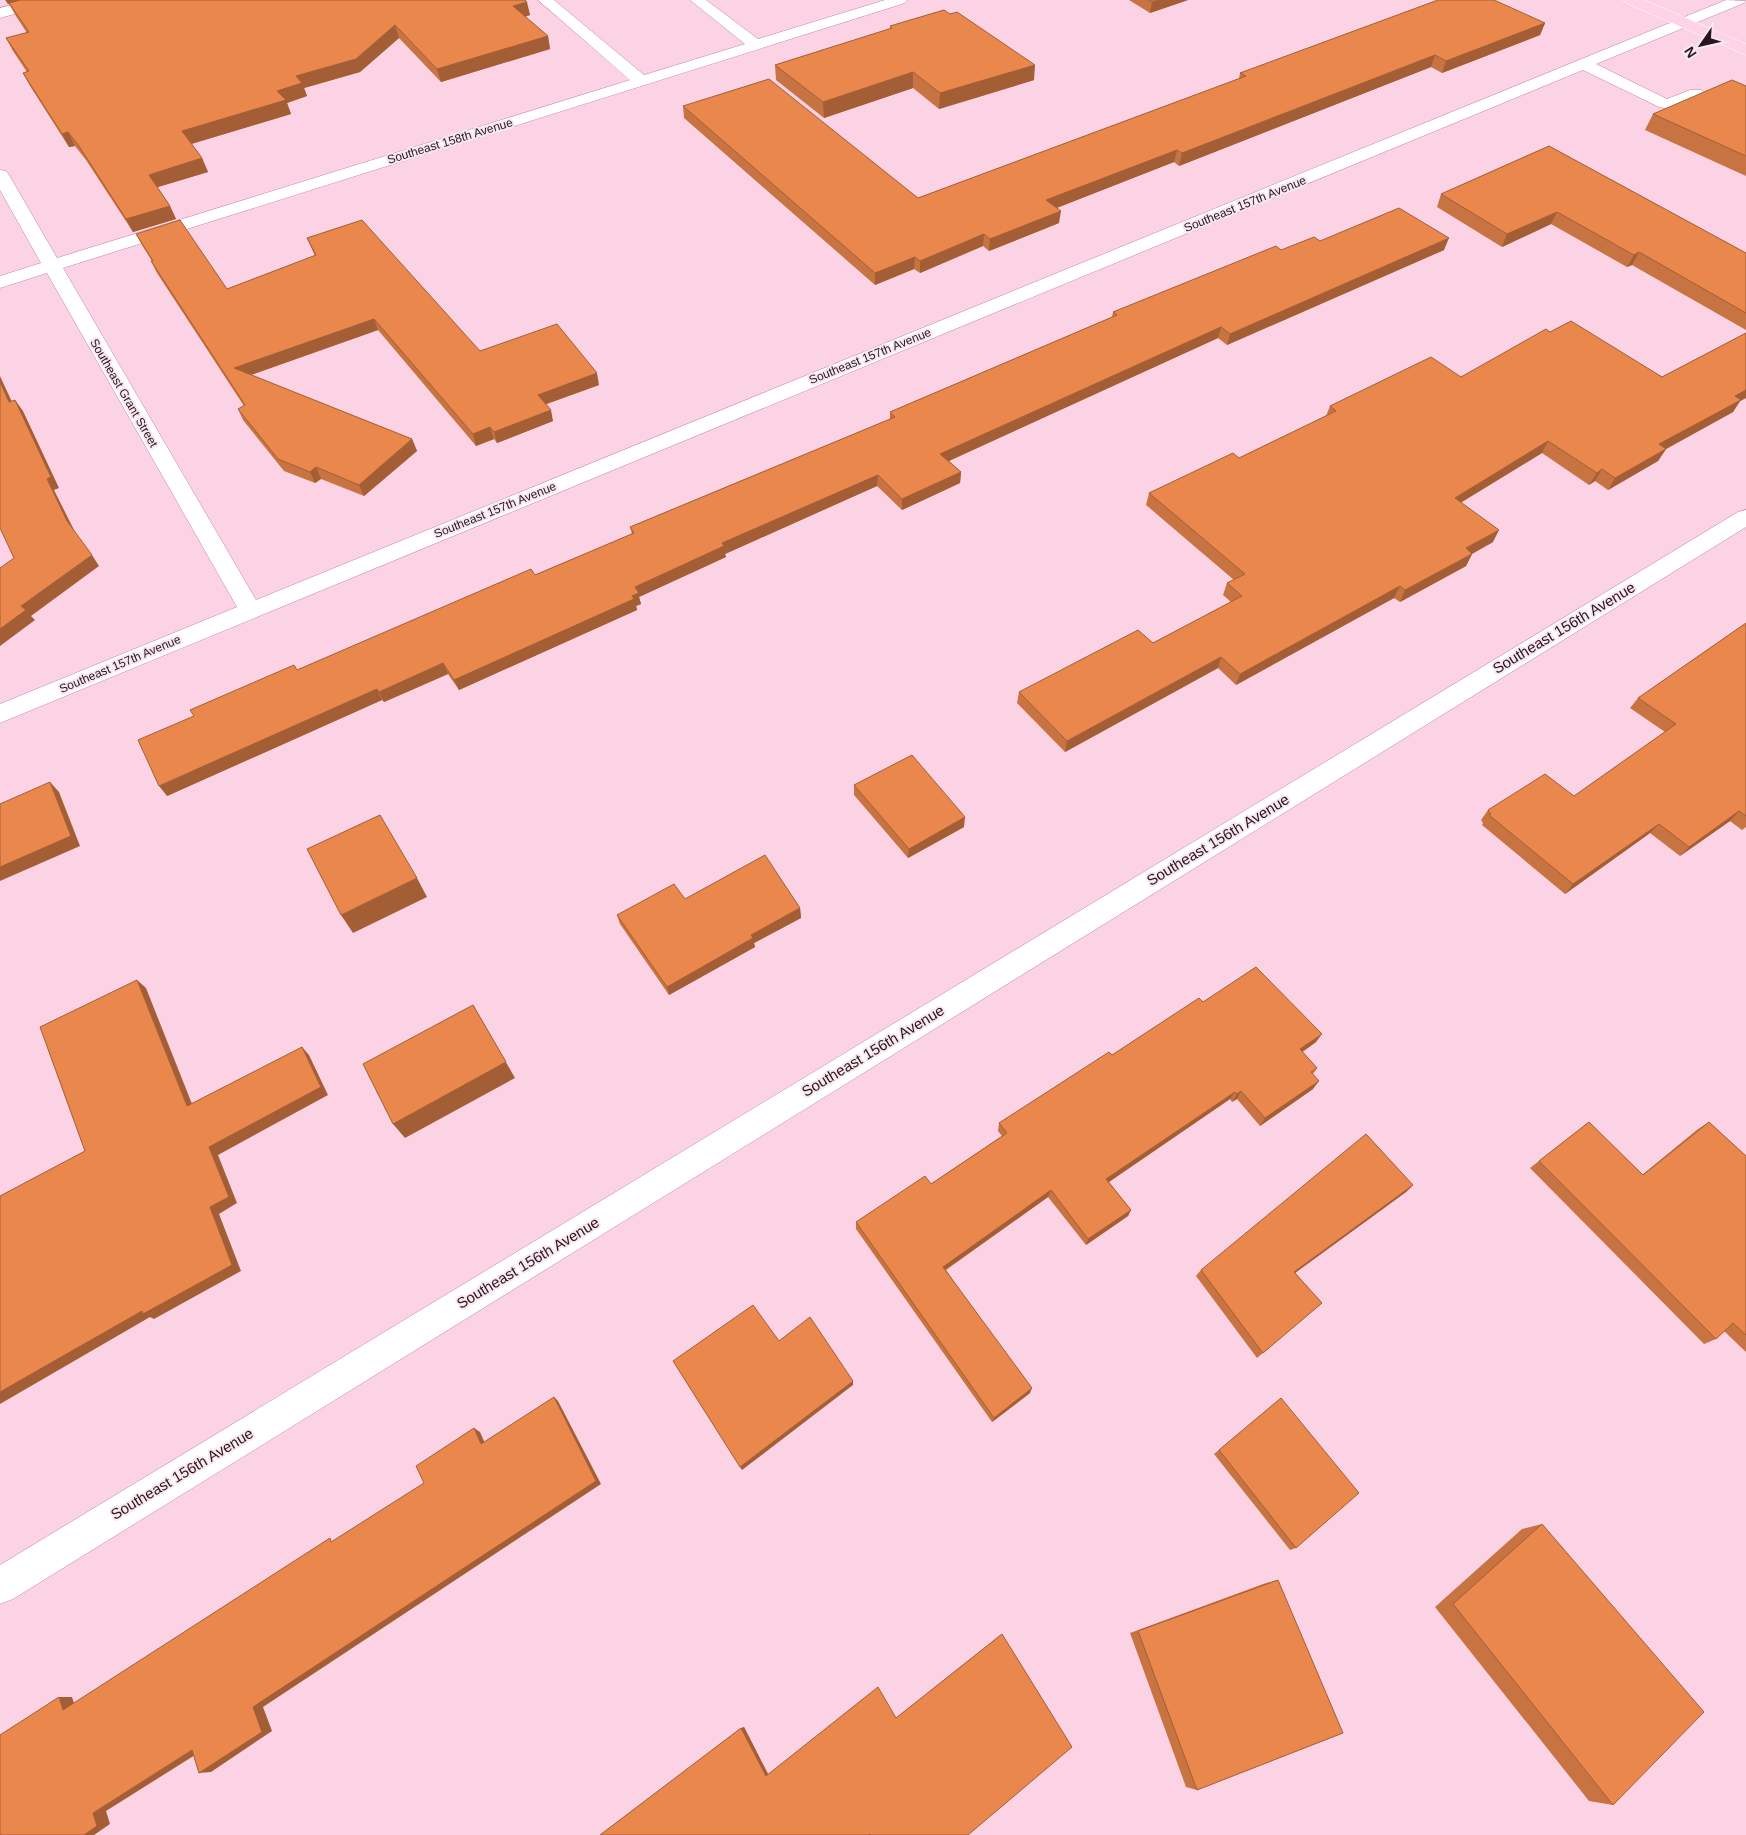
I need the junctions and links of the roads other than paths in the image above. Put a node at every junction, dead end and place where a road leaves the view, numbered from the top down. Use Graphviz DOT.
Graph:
graph roads {
  1 [pos="50,0"];
  2 [pos="545,0"];
  3 [pos="697,0"];
  4 [pos="900,0"];
  5 [pos="1631,0"];
  6 [pos="1740,0"];
  7 [pos="0,13"];
  8 [pos="1684,23"];
  9 [pos="756,45"];
  10 [pos="1746,50"];
  11 [pos="1585,64"];
  12 [pos="641,81"];
  13 [pos="1696,93"];
  14 [pos="0,175"];
  15 [pos="51,266"];
  16 [pos="0,282"];
  17 [pos="1746,517"];
  18 [pos="250,610"];
  19 [pos="0,714"];
  20 [pos="0,1586"];
  1 -- 7 [label="street"];
  2 -- 12 [label="street"];
  3 -- 9 [label="street"];
  4 -- 9 [label="street, Southeast 158th Avenue"];
  5 -- 8 [label="main road"];
  6 -- 8 [label="street, Southeast 157th Avenue"];
  8 -- 10 [label="main road"];
  8 -- 11 [label="street, Southeast 157th Avenue"];
  9 -- 12 [label="street, Southeast 158th Avenue"];
  11 -- 13 [label="street"];
  11 -- 18 [label="street, Southeast 157th Avenue"];
  12 -- 15 [label="street, Southeast 158th Avenue"];
  14 -- 15 [label="street, Southeast Grant Street"];
  15 -- 16 [label="street, Southeast 158th Avenue"];
  15 -- 18 [label="street, Southeast Grant Street"];
  17 -- 20 [label="street, Southeast 156th Avenue"];
  18 -- 19 [label="street, Southeast 157th Avenue"];
}
